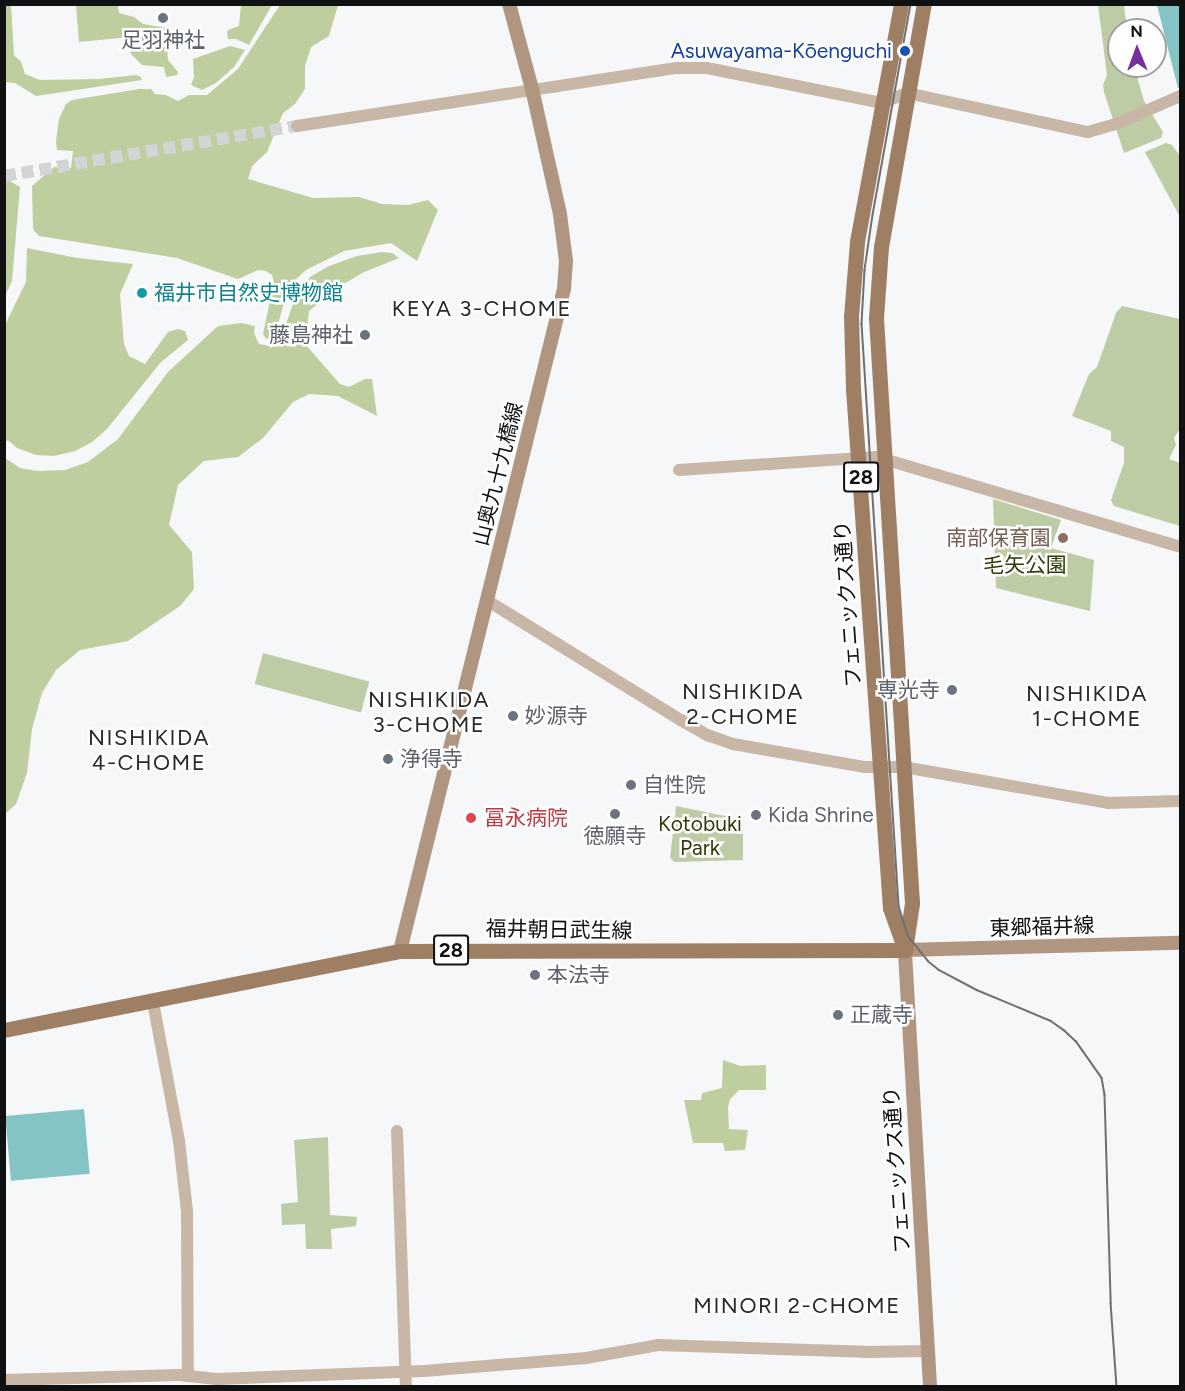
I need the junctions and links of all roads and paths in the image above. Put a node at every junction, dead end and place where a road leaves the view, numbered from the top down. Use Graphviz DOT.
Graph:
graph roads {
  1 [pos="509,4"];
  2 [pos="901,4"];
  3 [pos="924,4"];
  4 [pos="532,89"];
  5 [pos="907,93"];
  6 [pos="1180,96"];
  7 [pos="882,104"];
  8 [pos="297,126"];
  9 [pos="859,458"];
  10 [pos="882,458"];
  11 [pos="679,470"];
  12 [pos="1180,547"];
  13 [pos="488,601"];
  14 [pos="904,767"];
  15 [pos="880,768"];
  16 [pos="1180,801"];
  17 [pos="1180,943"];
  18 [pos="905,950"];
  19 [pos="400,951"];
  20 [pos="153,1002"];
  21 [pos="4,1030"];
  22 [pos="398,1131"];
  23 [pos="929,1351"];
  24 [pos="406,1371"];
  25 [pos="188,1375"];
  26 [pos="4,1380"];
  27 [pos="406,1386"];
  28 [pos="930,1386"];
  1 -- 4 [label="main road, 山奥九十九橋線"];
  2 -- 7 [label="main road, フェニックス通り / 28"];
  3 -- 5 [label="main road, フェニックス通り / 28"];
  4 -- 7 [label="street"];
  4 -- 8 [label="street"];
  4 -- 13 [label="main road, 山奥九十九橋線"];
  5 -- 6 [label="street"];
  5 -- 7 [label="street"];
  5 -- 10 [label="main road, フェニックス通り / 28"];
  7 -- 9 [label="main road, フェニックス通り / 28"];
  9 -- 10 [label="street"];
  9 -- 11 [label="street"];
  9 -- 15 [label="main road, フェニックス通り / 28"];
  10 -- 12 [label="street"];
  10 -- 14 [label="main road, フェニックス通り / 28"];
  13 -- 15 [label="street"];
  13 -- 19 [label="main road, 山奥九十九橋線"];
  14 -- 15 [label="street"];
  14 -- 16 [label="street"];
  14 -- 18 [label="main road, フェニックス通り / 28"];
  15 -- 18 [label="main road, フェニックス通り / 28"];
  17 -- 18 [label="main road, 東郷福井線"];
  18 -- 19 [label="main road, 福井朝日武生線 / 28"];
  18 -- 23 [label="main road, フェニックス通り"];
  19 -- 20 [label="main road, 福井朝日武生線 / 28"];
  20 -- 21 [label="main road, 福井朝日武生線 / 28"];
  20 -- 25 [label="street"];
  22 -- 24 [label="street"];
  23 -- 24 [label="street"];
  23 -- 28 [label="main road, フェニックス通り"];
  24 -- 25 [label="street"];
  24 -- 27 [label="street"];
  25 -- 26 [label="street"];
}
